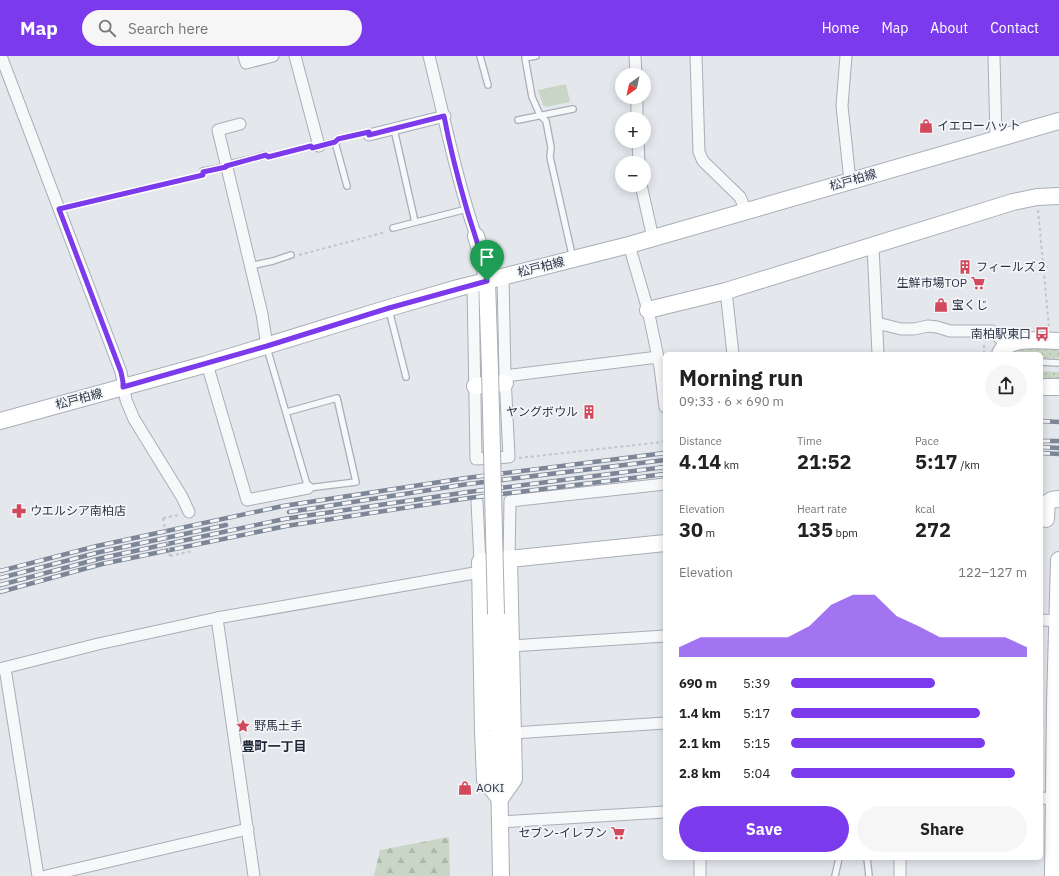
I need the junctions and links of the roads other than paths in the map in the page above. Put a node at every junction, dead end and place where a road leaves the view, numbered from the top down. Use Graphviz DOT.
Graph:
graph roads {
  1 [pos="1,56"];
  2 [pos="244,56"];
  3 [pos="273,56"];
  4 [pos="295,56"];
  5 [pos="429,56"];
  6 [pos="480,56"];
  7 [pos="536,56"];
  8 [pos="635,56"];
  9 [pos="696,56"];
  10 [pos="846,56"];
  11 [pos="994,56"];
  12 [pos="636,68"];
  13 [pos="488,86"];
  14 [pos="573,109"];
  15 [pos="540,115"];
  16 [pos="444,116"];
  17 [pos="518,120"];
  18 [pos="1059,121"];
  19 [pos="240,124"];
  20 [pos="394,129"];
  21 [pos="369,135"];
  22 [pos="996,139"];
  23 [pos="316,147"];
  24 [pos="266,155"];
  25 [pos="226,166"];
  26 [pos="203,172"];
  27 [pos="850,181"];
  28 [pos="347,186"];
  29 [pos="643,192"];
  30 [pos="1059,196"];
  31 [pos="467,209"];
  32 [pos="746,211"];
  33 [pos="416,222"];
  34 [pos="393,228"];
  35 [pos="476,236"];
  36 [pos="653,238"];
  37 [pos="629,245"];
  38 [pos="873,246"];
  39 [pos="291,255"];
  40 [pos="573,259"];
  41 [pos="250,266"];
  42 [pos="503,277"];
  43 [pos="480,283"];
  44 [pos="726,290"];
  45 [pos="389,308"];
  46 [pos="648,310"];
  47 [pos="877,323"];
  48 [pos="1059,341"];
  49 [pos="267,346"];
  50 [pos="1004,349"];
  51 [pos="733,352"];
  52 [pos="878,352"];
  53 [pos="658,357"];
  54 [pos="1043,362"];
  55 [pos="1059,362"];
  56 [pos="207,364"];
  57 [pos="406,377"];
  58 [pos="500,377"];
  59 [pos="475,386"];
  60 [pos="123,387"];
  61 [pos="1043,387"];
  62 [pos="1059,387"];
  63 [pos="663,393"];
  64 [pos="287,412"];
  65 [pos="0,421"];
  66 [pos="663,484"];
  67 [pos="308,488"];
  68 [pos="1059,499"];
  69 [pos="477,502"];
  70 [pos="189,512"];
  71 [pos="1049,519"];
  72 [pos="663,543"];
  73 [pos="509,559"];
  74 [pos="1059,560"];
  75 [pos="480,567"];
  76 [pos="217,618"];
  77 [pos="1052,621"];
  78 [pos="663,636"];
  79 [pos="511,646"];
  80 [pos="2,669"];
  81 [pos="663,723"];
  82 [pos="514,733"];
  83 [pos="1051,798"];
  84 [pos="500,799"];
  85 [pos="663,812"];
  86 [pos="501,822"];
  87 [pos="248,829"];
  88 [pos="700,860"];
  89 [pos="839,860"];
  90 [pos="867,860"];
  91 [pos="900,860"];
  92 [pos="38,876"];
  93 [pos="46,876"];
  94 [pos="254,876"];
  95 [pos="501,876"];
  96 [pos="700,876"];
  97 [pos="835,876"];
  98 [pos="869,876"];
  99 [pos="900,876"];
  100 [pos="1053,876"];
  1 -- 60 [label="street"];
  2 -- 3 [label="street"];
  4 -- 23 [label="street"];
  5 -- 16 [label="street"];
  6 -- 13 [label="lane"];
  7 -- 15 [label="lane"];
  8 -- 12 [label="street"];
  9 -- 32 [label="street"];
  10 -- 27 [label="street"];
  11 -- 22 [label="street"];
  14 -- 15 [label="lane"];
  15 -- 17 [label="lane"];
  15 -- 40 [label="lane"];
  16 -- 20 [label="street"];
  16 -- 31 [label="street"];
  18 -- 22 [label="street, 松戸柏線"];
  19 -- 25 [label="street"];
  20 -- 21 [label="street"];
  20 -- 33 [label="lane"];
  22 -- 27 [label="street, 松戸柏線"];
  23 -- 28 [label="lane"];
  24 -- 25 [label="lane"];
  25 -- 26 [label="lane"];
  25 -- 41 [label="street"];
  27 -- 32 [label="street, 松戸柏線"];
  29 -- 36 [label="street"];
  30 -- 38 [label="street"];
  31 -- 33 [label="lane"];
  31 -- 35 [label="street"];
  32 -- 36 [label="street, 松戸柏線"];
  33 -- 34 [label="lane"];
  35 -- 43 [label="street"];
  36 -- 37 [label="street, 松戸柏線"];
  37 -- 40 [label="street, 松戸柏線"];
  37 -- 46 [label="street"];
  38 -- 44 [label="street"];
  38 -- 47 [label="street"];
  39 -- 41 [label="lane"];
  40 -- 42 [label="street, 松戸柏線"];
  41 -- 49 [label="street"];
  42 -- 43 [label="street, 松戸柏線"];
  42 -- 58 [label="street"];
  43 -- 45 [label="street, 松戸柏線"];
  43 -- 58 [label="street"];
  43 -- 59 [label="street"];
  44 -- 46 [label="street"];
  44 -- 51 [label="street"];
  45 -- 49 [label="street, 松戸柏線"];
  45 -- 57 [label="lane"];
  46 -- 53 [label="street"];
  47 -- 50 [label="street"];
  47 -- 52 [label="street"];
  48 -- 50 [label="street"];
  49 -- 56 [label="street, 松戸柏線"];
  49 -- 64 [label="lane"];
  53 -- 58 [label="street"];
  53 -- 63 [label="street"];
  54 -- 55 [label="lane"];
  56 -- 60 [label="street, 松戸柏線"];
  56 -- 67 [label="street"];
  58 -- 59 [label="street"];
  58 -- 59 [label="street"];
  58 -- 84 [label="street, bridge"];
  60 -- 65 [label="street, 松戸柏線"];
  60 -- 70 [label="street"];
  61 -- 62 [label="street"];
  64 -- 67 [label="lane"];
  64 -- 67 [label="lane"];
  66 -- 73 [label="street"];
  68 -- 71 [label="street"];
  69 -- 75 [label="street"];
  72 -- 73 [label="street"];
  73 -- 75 [label="street"];
  73 -- 79 [label="street"];
  74 -- 77 [label="street"];
  75 -- 76 [label="street"];
  75 -- 84 [label="street"];
  76 -- 80 [label="street"];
  76 -- 87 [label="street"];
  77 -- 83 [label="street"];
  78 -- 79 [label="street"];
  79 -- 82 [label="street"];
  80 -- 92 [label="street"];
  81 -- 82 [label="street"];
  82 -- 84 [label="street"];
  83 -- 100 [label="street"];
  84 -- 86 [label="street"];
  85 -- 86 [label="street"];
  86 -- 95 [label="street"];
  87 -- 93 [label="street"];
  87 -- 94 [label="street"];
  88 -- 96 [label="street"];
  89 -- 97 [label="lane"];
  90 -- 98 [label="lane"];
  91 -- 99 [label="street"];
}
